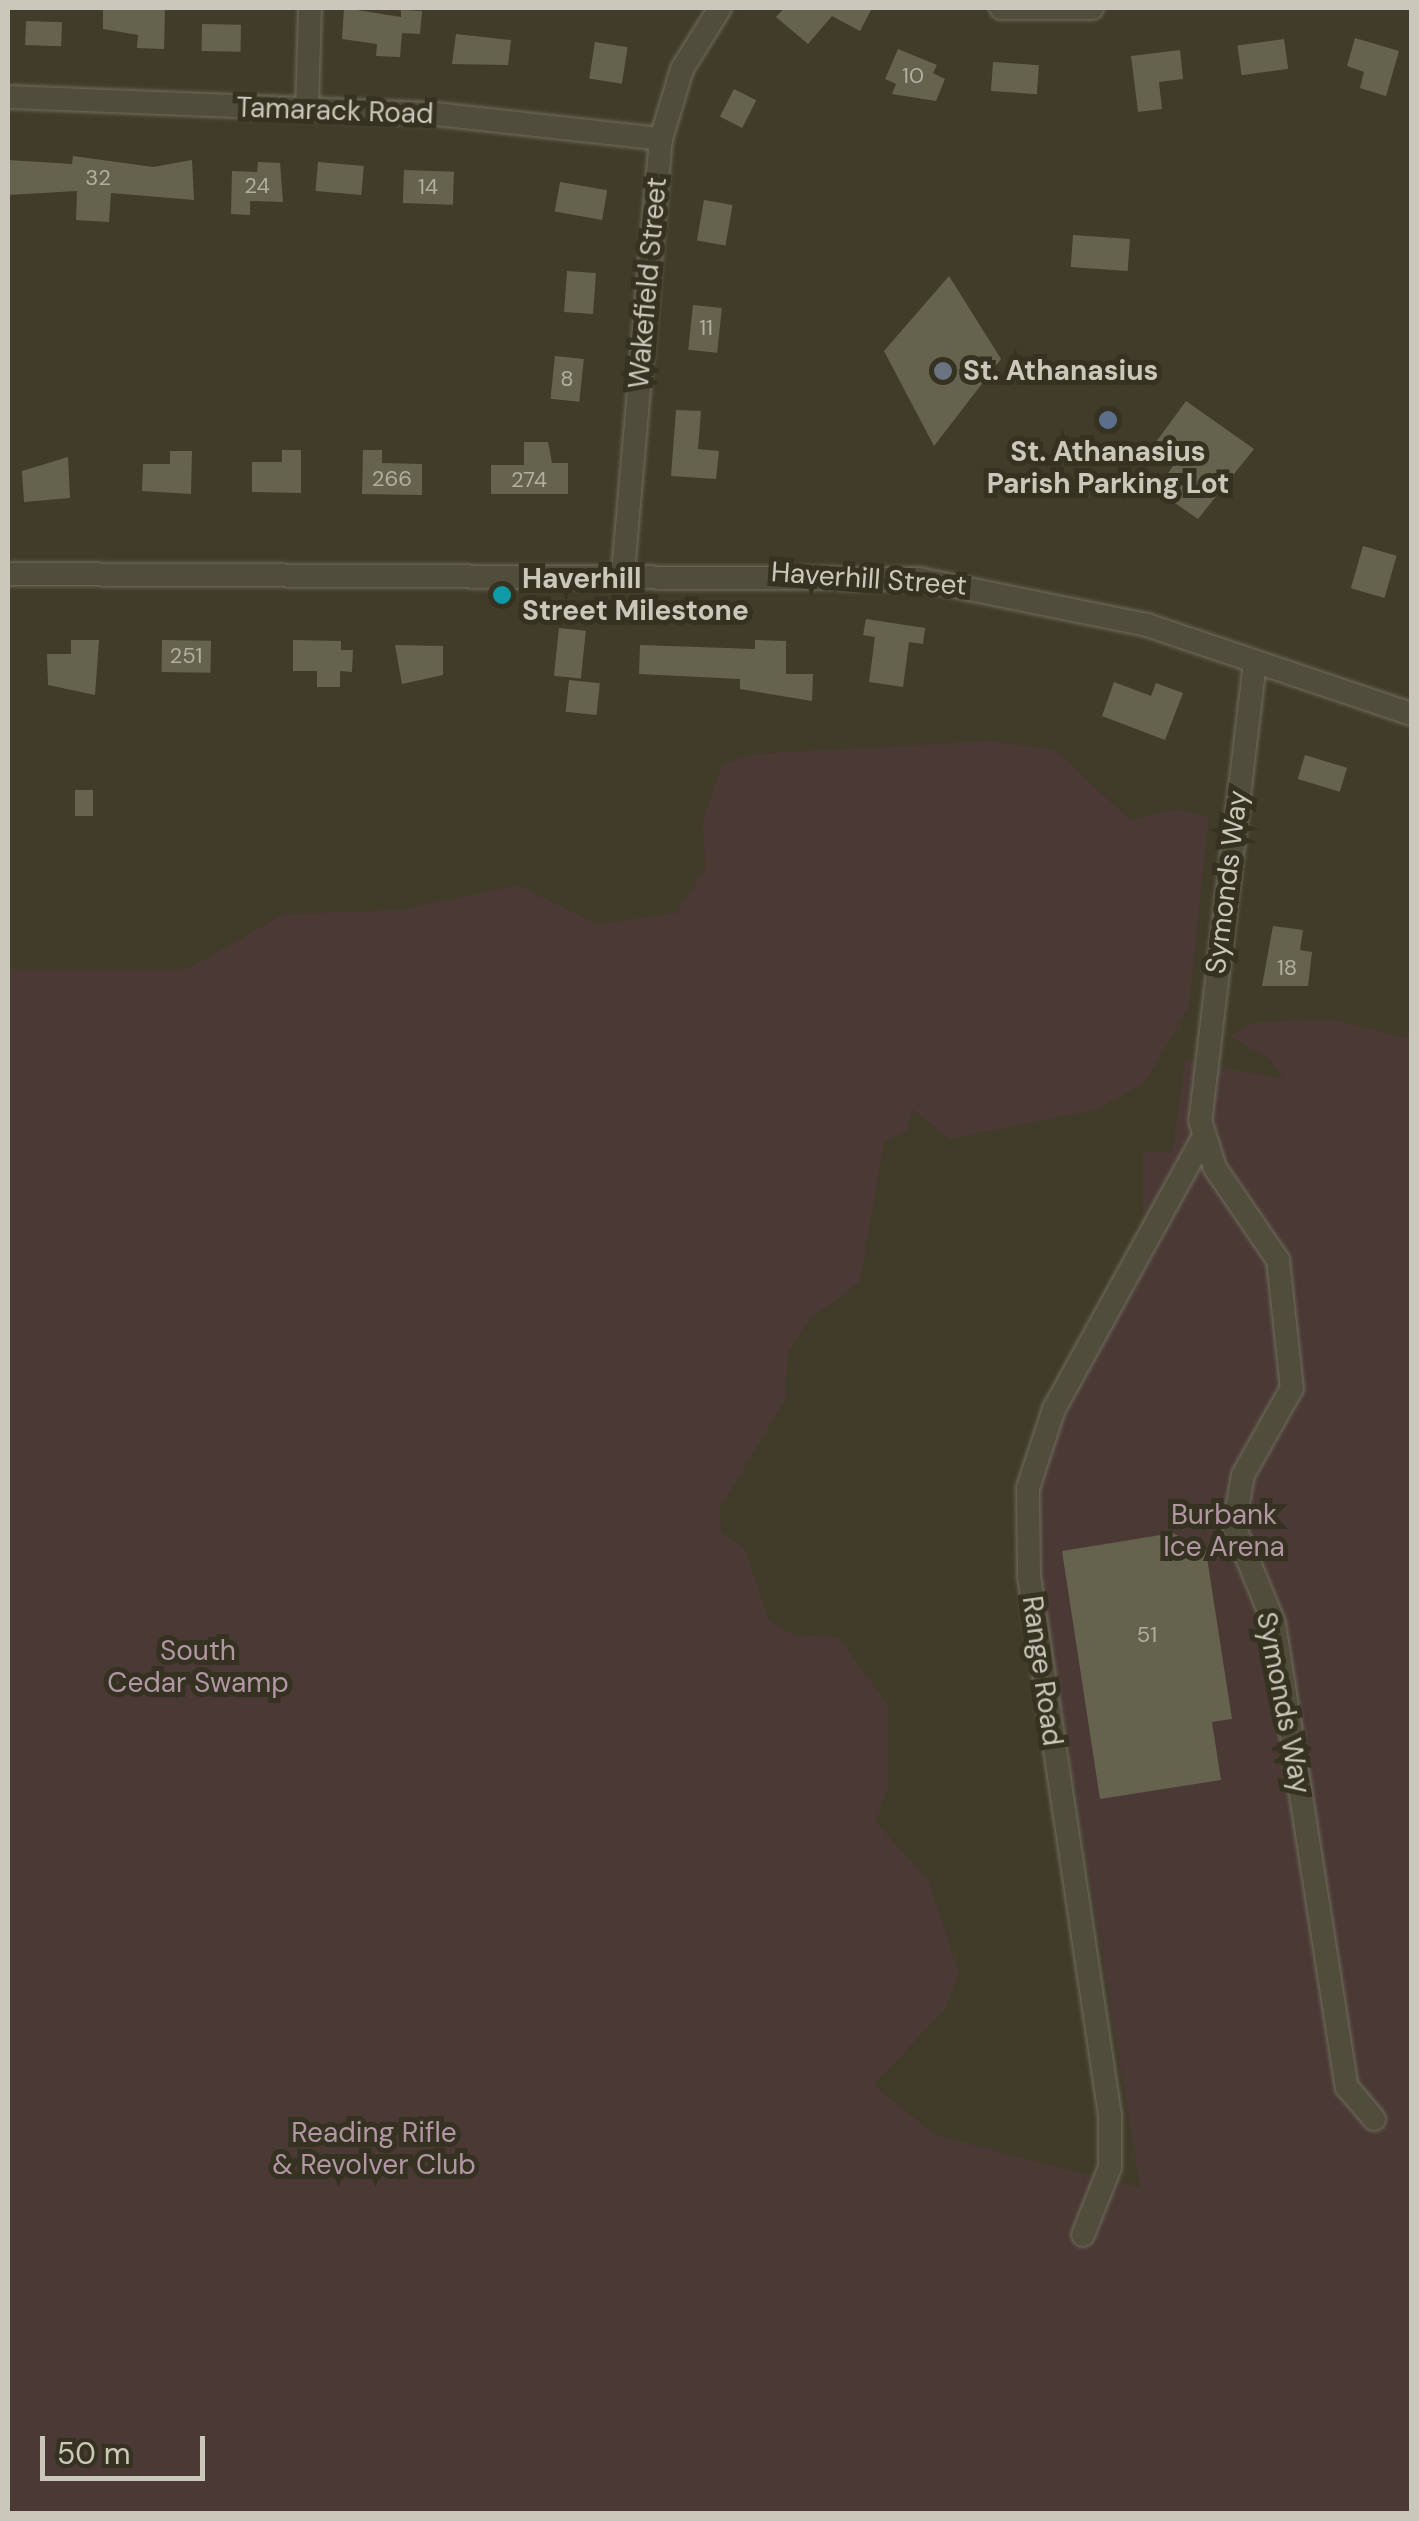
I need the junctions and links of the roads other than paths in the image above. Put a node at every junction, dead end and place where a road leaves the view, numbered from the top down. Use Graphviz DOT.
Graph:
graph roads {
  1 [pos="310,8"];
  2 [pos="720,8"];
  3 [pos="1001,8"];
  4 [pos="1092,8"];
  5 [pos="8,97"];
  6 [pos="306,109"];
  7 [pos="661,139"];
  8 [pos="623,572"];
  9 [pos="8,574"];
  10 [pos="1255,662"];
  11 [pos="1412,714"];
  12 [pos="1202,1140"];
  13 [pos="1374,2119"];
  14 [pos="1083,2235"];
  1 -- 6 [label="street"];
  2 -- 7 [label="street, Wakefield Street"];
  3 -- 4 [label="street"];
  5 -- 6 [label="street, Tamarack Road"];
  6 -- 7 [label="street, Tamarack Road"];
  7 -- 8 [label="street, Wakefield Street"];
  8 -- 9 [label="street, Haverhill Street"];
  8 -- 10 [label="street, Haverhill Street"];
  10 -- 11 [label="street, Haverhill Street"];
  10 -- 12 [label="street, Symonds Way"];
  12 -- 13 [label="street, Symonds Way"];
  12 -- 14 [label="street, Range Road"];
}
